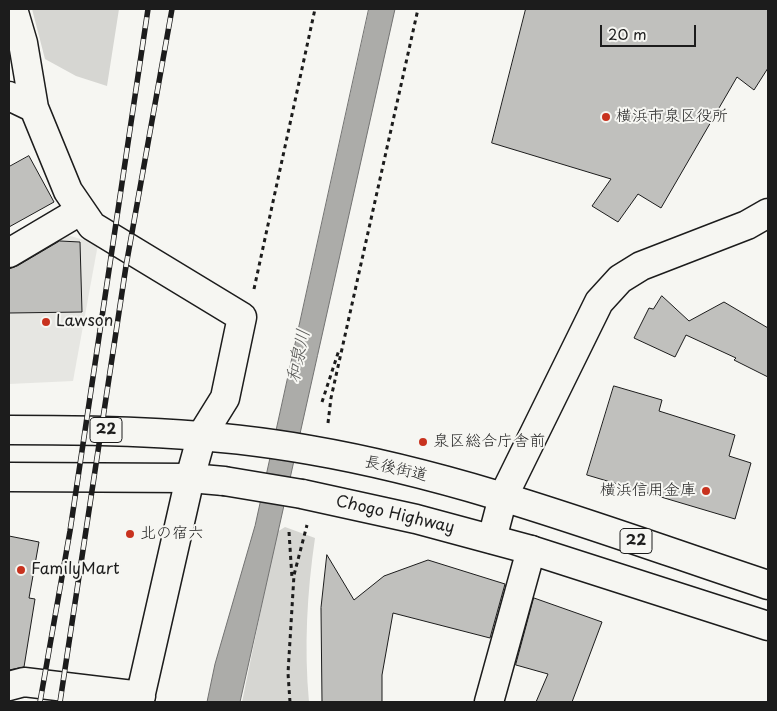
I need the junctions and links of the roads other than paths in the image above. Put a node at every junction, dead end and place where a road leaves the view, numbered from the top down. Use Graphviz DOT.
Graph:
graph roads {
  1 [pos="13,9"];
  2 [pos="9,96"];
  3 [pos="34,108"];
  4 [pos="80,211"];
  5 [pos="768,214"];
  6 [pos="9,253"];
  7 [pos="9,430"];
  8 [pos="202,435"];
  9 [pos="9,477"];
  10 [pos="190,478"];
  11 [pos="503,497"];
  12 [pos="492,539"];
  13 [pos="531,550"];
  14 [pos="768,585"];
  15 [pos="768,626"];
  16 [pos="17,690"];
  17 [pos="140,699"];
  18 [pos="489,702"];
  1 -- 3 [label="street"];
  2 -- 3 [label="street"];
  3 -- 4 [label="street"];
  4 -- 6 [label="street"];
  4 -- 8 [label="street"];
  5 -- 11 [label="street"];
  7 -- 8 [label="street, 長後街道 / 22"];
  8 -- 10 [label="street"];
  8 -- 11 [label="street, 長後街道 / 22"];
  9 -- 10 [label="street, Chogo Highway / 22"];
  10 -- 12 [label="street, Chogo Highway / 22, bridge"];
  10 -- 17 [label="street"];
  11 -- 12 [label="street"];
  11 -- 14 [label="street, 長後街道 / 22"];
  12 -- 13 [label="street, Chogo Highway / 22"];
  13 -- 15 [label="street, Chogo Highway / 22"];
  13 -- 18 [label="street"];
  16 -- 17 [label="street"];
}
